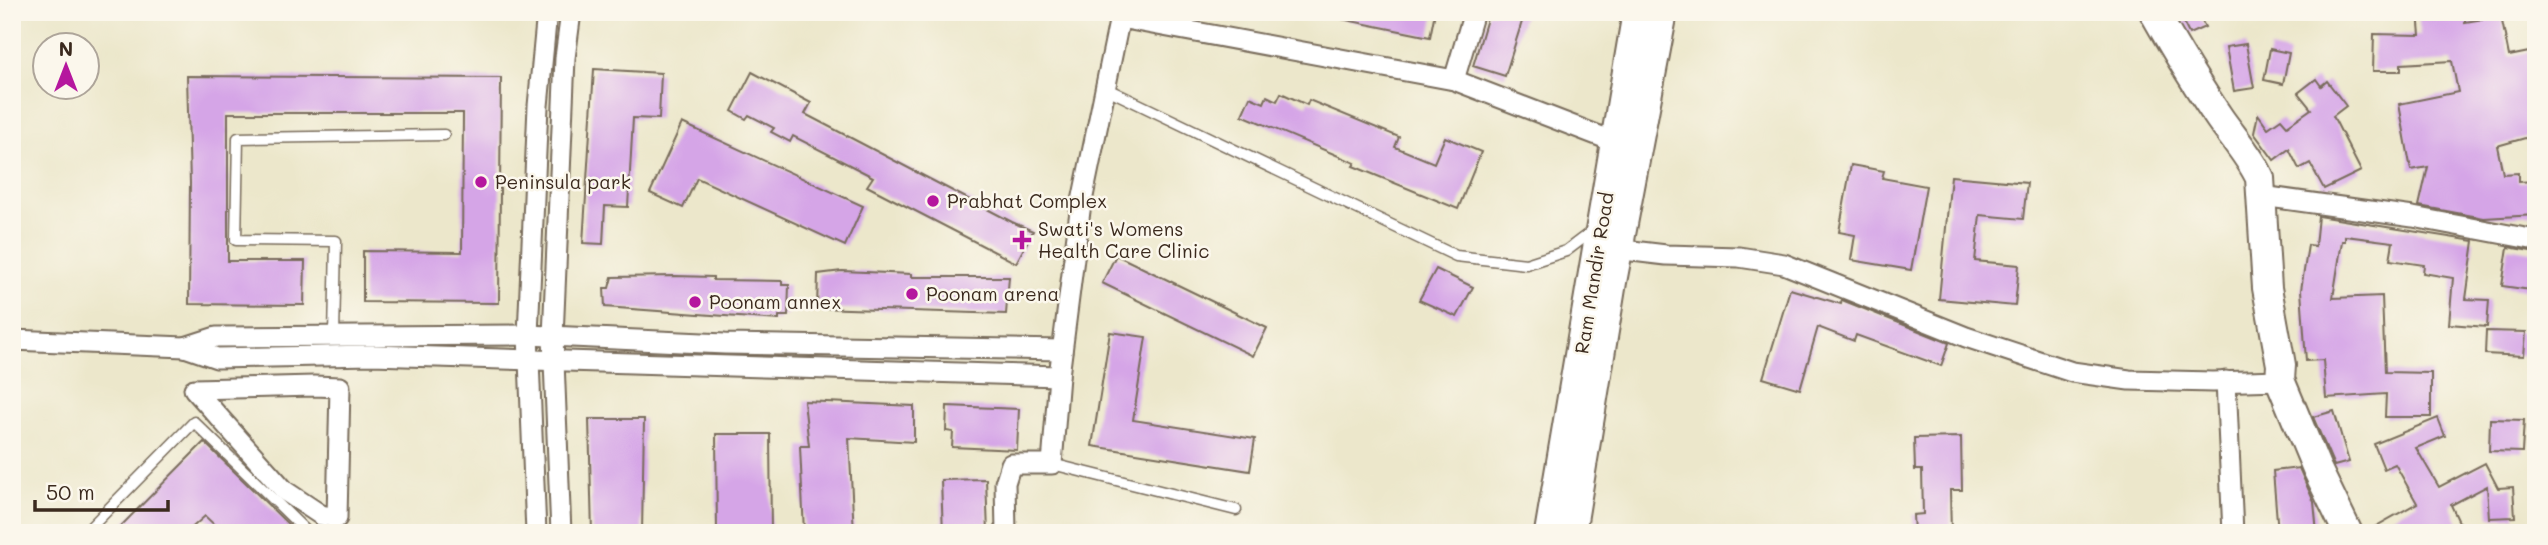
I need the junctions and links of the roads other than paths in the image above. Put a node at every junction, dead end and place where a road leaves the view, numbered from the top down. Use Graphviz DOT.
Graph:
graph roads {
  1 [pos="547,12"];
  2 [pos="571,12"];
  3 [pos="1474,12"];
  4 [pos="1637,12"];
  5 [pos="1663,12"];
  6 [pos="2154,12"];
  7 [pos="1120,15"];
  8 [pos="1454,79"];
  9 [pos="1105,88"];
  10 [pos="444,135"];
  11 [pos="1627,145"];
  12 [pos="2262,196"];
  13 [pos="1607,240"];
  14 [pos="2536,240"];
  15 [pos="528,335"];
  16 [pos="334,337"];
  17 [pos="553,337"];
  18 [pos="12,340"];
  19 [pos="185,347"];
  20 [pos="1062,350"];
  21 [pos="313,355"];
  22 [pos="528,360"];
  23 [pos="554,361"];
  24 [pos="1059,376"];
  25 [pos="2280,380"];
  26 [pos="2226,382"];
  27 [pos="314,386"];
  28 [pos="1052,464"];
  29 [pos="1236,510"];
  30 [pos="85,533"];
  31 [pos="308,533"];
  32 [pos="536,533"];
  33 [pos="561,533"];
  34 [pos="1006,533"];
  35 [pos="1549,533"];
  36 [pos="1571,533"];
  37 [pos="2233,533"];
  38 [pos="2348,533"];
  1 -- 15 [label="street"];
  2 -- 17 [label="street"];
  3 -- 8 [label="street"];
  4 -- 11 [label="main road"];
  5 -- 11 [label="main road"];
  6 -- 12 [label="main road"];
  7 -- 8 [label="street"];
  7 -- 9 [label="street"];
  8 -- 11 [label="street"];
  9 -- 13 [label="lane"];
  9 -- 20 [label="street"];
  10 -- 16 [label="lane"];
  11 -- 13 [label="main road"];
  12 -- 14 [label="street"];
  12 -- 25 [label="main road"];
  13 -- 26 [label="street"];
  13 -- 35 [label="main road, Ram Mandir Road"];
  13 -- 36 [label="main road"];
  15 -- 16 [label="street"];
  15 -- 17 [label="street"];
  15 -- 22 [label="street"];
  16 -- 19 [label="street"];
  17 -- 20 [label="street"];
  17 -- 23 [label="street"];
  18 -- 19 [label="street"];
  19 -- 21 [label="street"];
  20 -- 24 [label="street"];
  21 -- 22 [label="street"];
  21 -- 27 [label="street"];
  22 -- 23 [label="street"];
  22 -- 32 [label="street"];
  23 -- 24 [label="street"];
  23 -- 33 [label="street"];
  24 -- 28 [label="street"];
  25 -- 26 [label="street"];
  25 -- 38 [label="main road"];
  26 -- 37 [label="street"];
  27 -- 27 [label="street"];
  28 -- 29 [label="lane"];
  28 -- 34 [label="street"];
  30 -- 31 [label="lane"];
}
